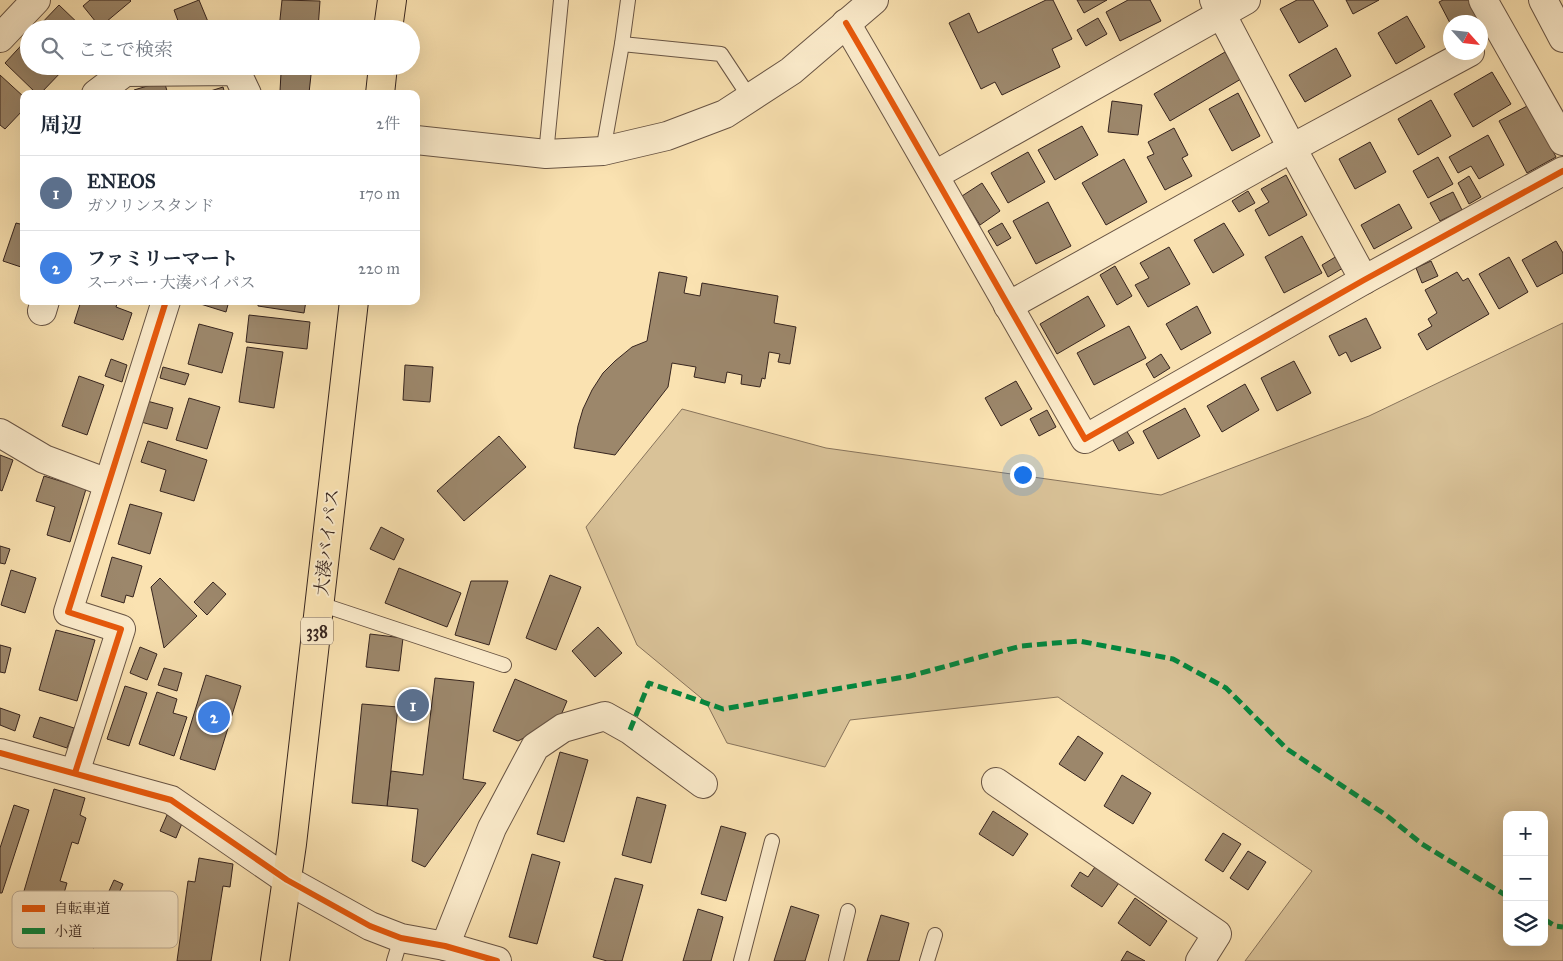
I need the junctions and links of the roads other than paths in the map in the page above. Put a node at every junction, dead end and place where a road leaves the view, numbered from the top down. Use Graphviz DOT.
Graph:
graph roads {
  1 [pos="36,0"];
  2 [pos="392,0"];
  3 [pos="561,0"];
  4 [pos="628,0"];
  5 [pos="874,0"];
  6 [pos="1246,0"];
  7 [pos="1483,0"];
  8 [pos="1543,0"];
  9 [pos="1217,7"];
  10 [pos="389,20"];
  11 [pos="846,23"];
  12 [pos="0,38"];
  13 [pos="1563,38"];
  14 [pos="1491,41"];
  15 [pos="622,44"];
  16 [pos="1455,60"];
  17 [pos="121,75"];
  18 [pos="238,75"];
  19 [pos="382,75"];
  20 [pos="101,90"];
  21 [pos="245,90"];
  22 [pos="380,90"];
  23 [pos="750,98"];
  24 [pos="420,140"];
  25 [pos="1563,142"];
  26 [pos="1292,148"];
  27 [pos="603,151"];
  28 [pos="546,154"];
  29 [pos="1563,171"];
  30 [pos="935,175"];
  31 [pos="1364,280"];
  32 [pos="165,305"];
  33 [pos="354,305"];
  34 [pos="1008,306"];
  35 [pos="0,433"];
  36 [pos="108,483"];
  37 [pos="320,604"];
  38 [pos="504,665"];
  39 [pos="0,753"];
  40 [pos="75,773"];
  41 [pos="996,782"];
  42 [pos="703,784"];
  43 [pos="772,841"];
  44 [pos="288,880"];
  45 [pos="848,910"];
  46 [pos="934,935"];
  47 [pos="445,946"];
  48 [pos="397,950"];
  49 [pos="275,961"];
  50 [pos="497,961"];
  51 [pos="741,961"];
  52 [pos="836,961"];
  53 [pos="927,961"];
  54 [pos="1200,961"];
  1 -- 12 [label="street"];
  2 -- 10 [label="highway"];
  3 -- 28 [label="lane"];
  4 -- 15 [label="lane"];
  5 -- 11 [label="street"];
  6 -- 9 [label="street"];
  7 -- 14 [label="street"];
  8 -- 13 [label="street"];
  9 -- 26 [label="street"];
  9 -- 30 [label="street"];
  11 -- 23 [label="street"];
  11 -- 30 [label="street"];
  14 -- 25 [label="street"];
  15 -- 23 [label="lane"];
  15 -- 27 [label="lane"];
  16 -- 26 [label="street"];
  17 -- 20 [label="street"];
  18 -- 21 [label="street"];
  19 -- 22 [label="highway"];
  23 -- 27 [label="street"];
  24 -- 28 [label="street"];
  26 -- 31 [label="street"];
  26 -- 34 [label="street"];
  27 -- 28 [label="street"];
  29 -- 31 [label="street"];
  30 -- 34 [label="street"];
  31 -- 34 [label="street"];
  32 -- 36 [label="street"];
  33 -- 37 [label="highway, 大湊バイパス / 338"];
  35 -- 36 [label="street"];
  36 -- 40 [label="street"];
  37 -- 38 [label="lane"];
  37 -- 44 [label="highway, 大湊バイパス / 338"];
  39 -- 40 [label="street"];
  40 -- 44 [label="street"];
  41 -- 54 [label="street"];
  42 -- 47 [label="street"];
  43 -- 51 [label="lane"];
  44 -- 48 [label="street"];
  44 -- 49 [label="highway, 大湊バイパス / 338"];
  45 -- 52 [label="lane"];
  46 -- 53 [label="lane"];
  47 -- 48 [label="street"];
  47 -- 50 [label="street"];
}
